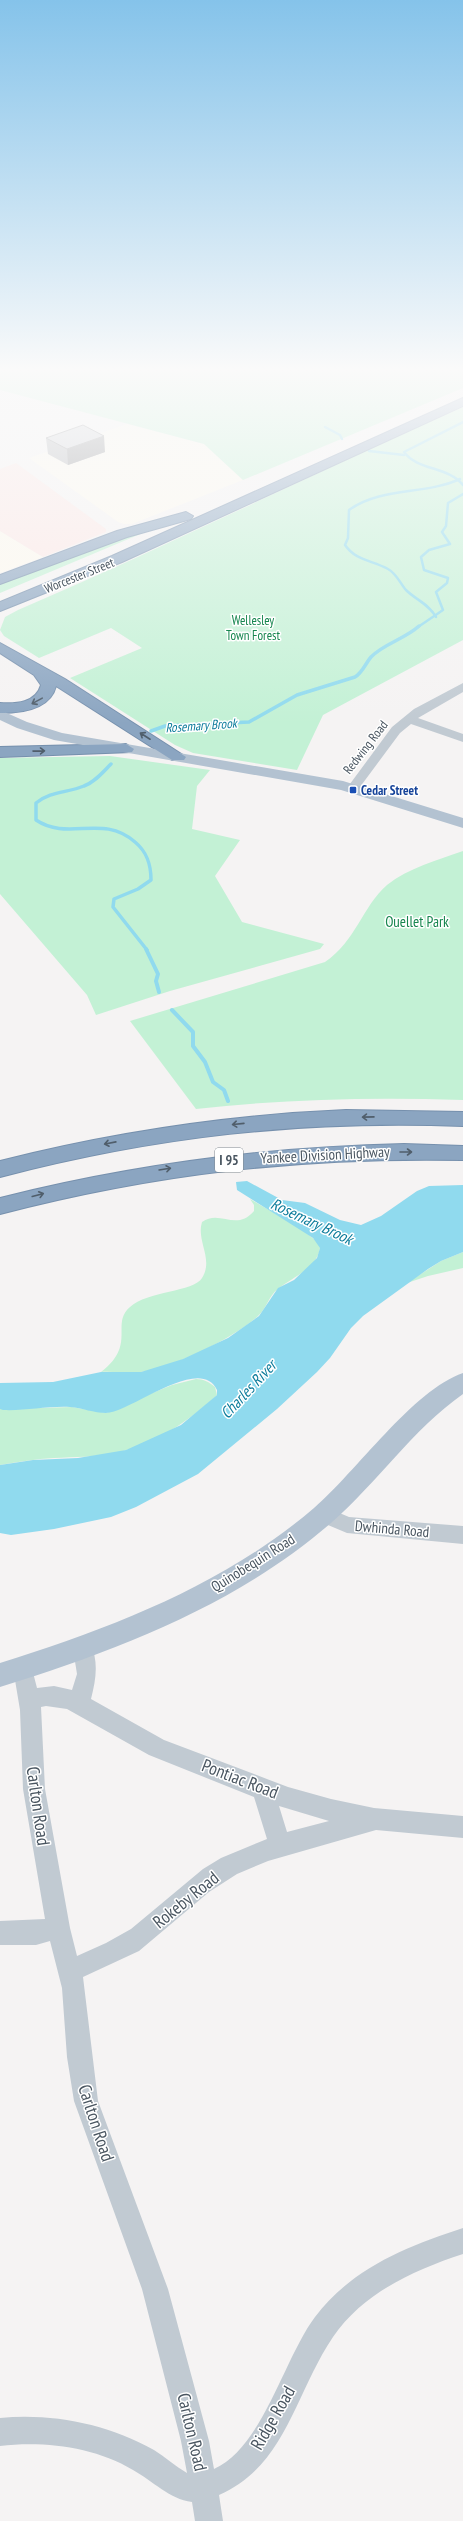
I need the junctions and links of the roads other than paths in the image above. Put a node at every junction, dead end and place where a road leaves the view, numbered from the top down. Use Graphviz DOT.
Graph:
graph roads {
  1 [pos="251,489"];
  2 [pos="269,489"];
  3 [pos="202,512"];
  4 [pos="0,580"];
  5 [pos="0,598"];
  6 [pos="16,601"];
  7 [pos="0,607"];
  8 [pos="0,612"];
  9 [pos="0,646"];
  10 [pos="39,672"];
  11 [pos="463,687"];
  12 [pos="0,708"];
  13 [pos="0,714"];
  14 [pos="409,719"];
  15 [pos="463,738"];
  16 [pos="126,749"];
  17 [pos="0,752"];
  18 [pos="178,757"];
  19 [pos="353,788"];
  20 [pos="463,823"];
  21 [pos="463,1119"];
  22 [pos="463,1153"];
  23 [pos="0,1169"];
  24 [pos="0,1206"];
  25 [pos="463,1382"];
  26 [pos="323,1514"];
  27 [pos="463,1535"];
  28 [pos="83,1649"];
  29 [pos="11,1672"];
  30 [pos="30,1700"];
  31 [pos="79,1704"];
  32 [pos="262,1788"];
  33 [pos="375,1819"];
  34 [pos="463,1826"];
  35 [pos="280,1847"];
  36 [pos="58,1928"];
  37 [pos="0,1933"];
  38 [pos="70,1970"];
  39 [pos="463,2241"];
  40 [pos="0,2432"];
  41 [pos="205,2487"];
  42 [pos="210,2521"];
  1 -- 3 [label="highway, Worcester Street"];
  2 -- 6 [label="highway, Worcester Street"];
  3 -- 4 [label="highway"];
  3 -- 5 [label="highway, Worcester Street"];
  6 -- 7 [label="highway, Worcester Street"];
  6 -- 8 [label="highway"];
  9 -- 10 [label="highway"];
  10 -- 12 [label="highway, one-way"];
  18 -- 10 [label="highway, one-way"];
  11 -- 14 [label="street, Redwing Road"];
  13 -- 16 [label="main road"];
  14 -- 15 [label="street"];
  14 -- 19 [label="street, Redwing Road"];
  17 -- 16 [label="highway, one-way"];
  16 -- 18 [label="main road"];
  18 -- 19 [label="main road"];
  19 -- 20 [label="main road"];
  21 -- 23 [label="highway, I 95, one-way"];
  24 -- 22 [label="highway, Yankee Division Highway / I 95, one-way"];
  25 -- 26 [label="main road, Quinobequin Road"];
  26 -- 27 [label="street, Dwhinda Road"];
  26 -- 28 [label="main road, Quinobequin Road"];
  28 -- 29 [label="main road, Quinobequin Road"];
  28 -- 31 [label="street"];
  29 -- 30 [label="street, Carlton Road"];
  30 -- 31 [label="street, Pontiac Road"];
  30 -- 36 [label="street, Carlton Road"];
  31 -- 32 [label="street, Pontiac Road"];
  32 -- 33 [label="street, Pontiac Road"];
  32 -- 35 [label="street"];
  33 -- 34 [label="street, Pontiac Road"];
  33 -- 35 [label="street, Rokeby Road"];
  35 -- 38 [label="street, Rokeby Road"];
  36 -- 37 [label="street"];
  36 -- 38 [label="street, Carlton Road"];
  38 -- 41 [label="street, Carlton Road"];
  39 -- 41 [label="street, Ridge Road"];
  40 -- 41 [label="street, Ridge Road"];
  41 -- 42 [label="street, Carlton Road"];
}
